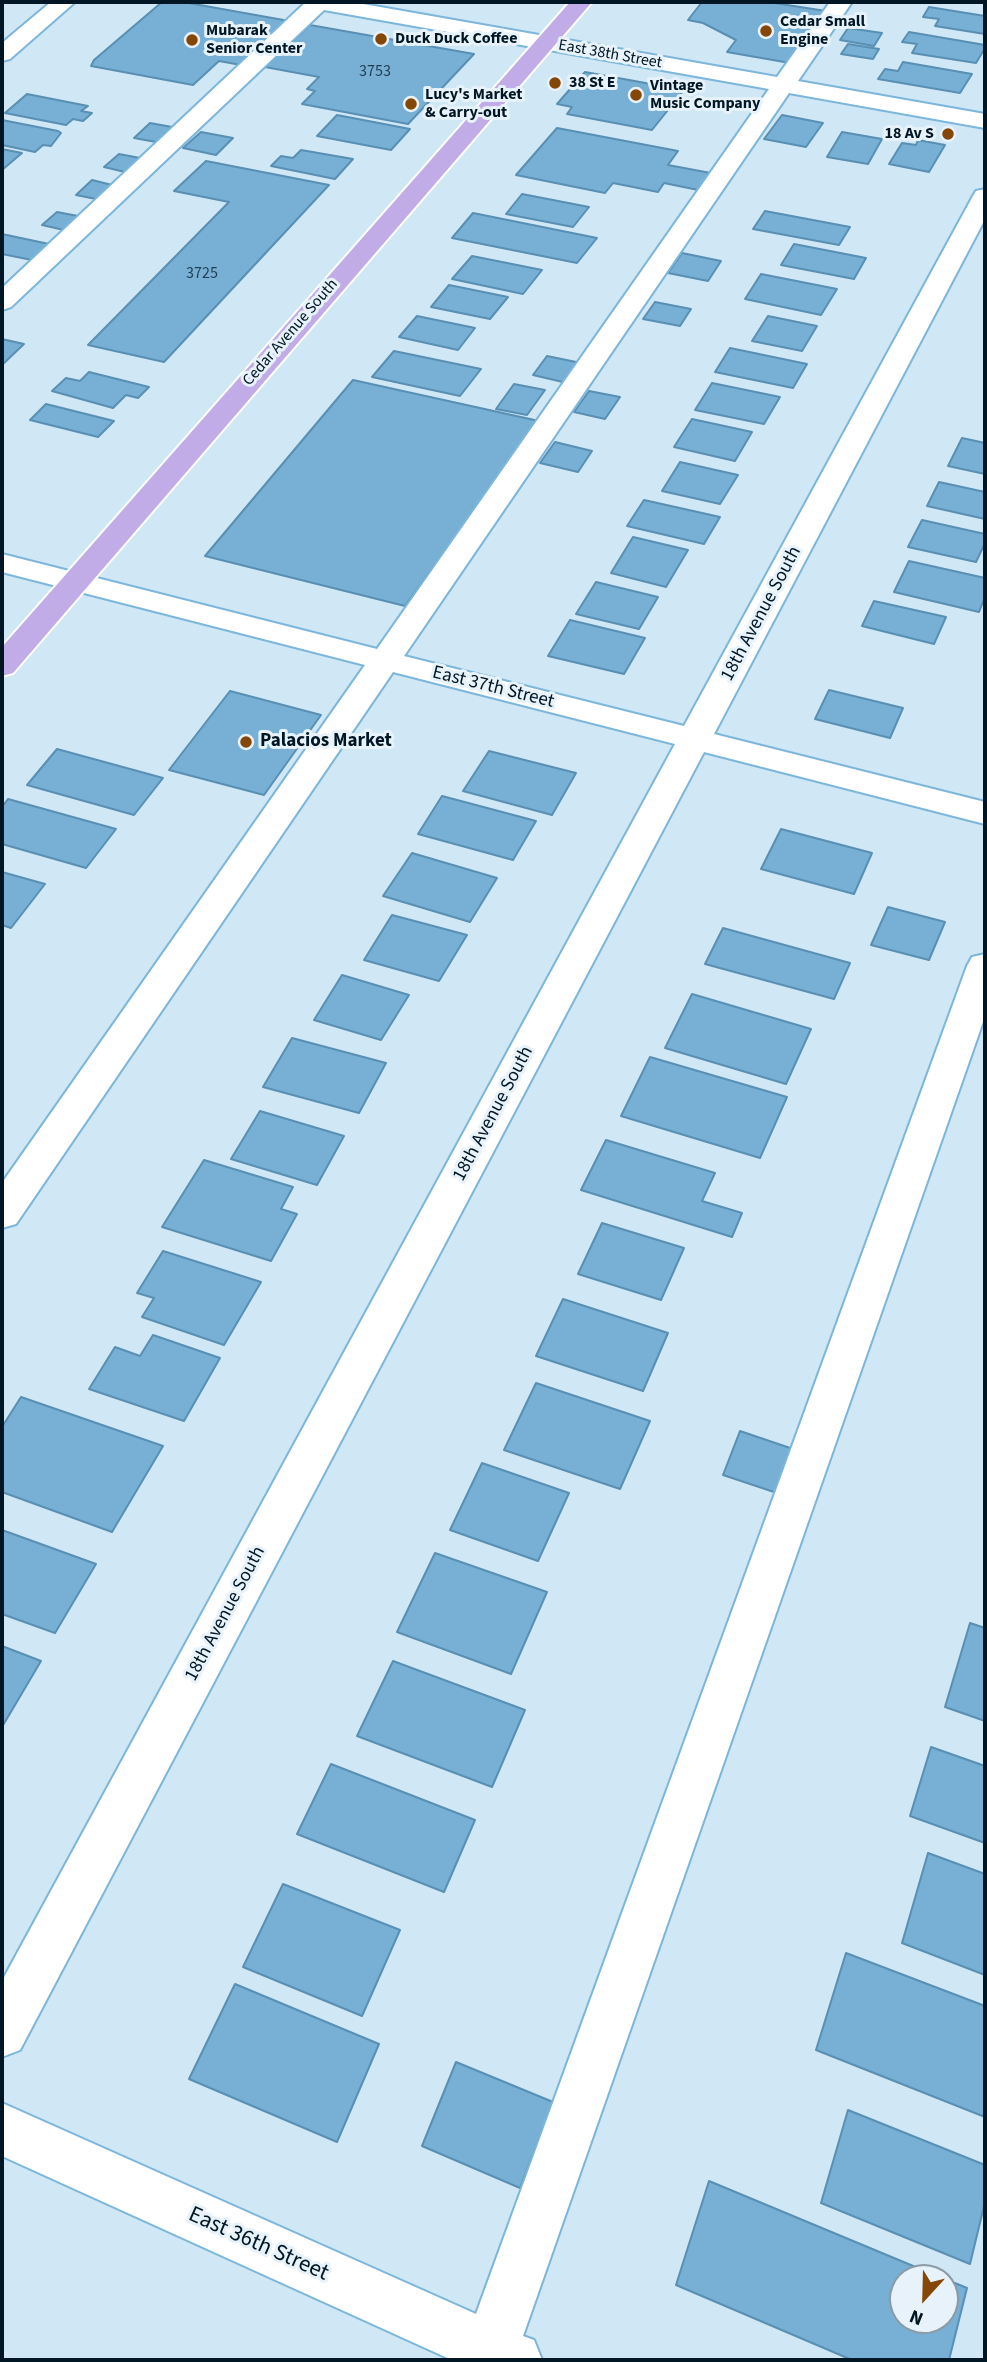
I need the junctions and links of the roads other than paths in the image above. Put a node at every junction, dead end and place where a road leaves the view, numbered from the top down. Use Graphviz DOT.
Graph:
graph roads {
  1 [pos="64,2"];
  2 [pos="319,2"];
  3 [pos="581,2"];
  4 [pos="841,2"];
  5 [pos="12,36"];
  6 [pos="544,43"];
  7 [pos="2,54"];
  8 [pos="782,85"];
  9 [pos="985,121"];
  10 [pos="985,196"];
  11 [pos="2,302"];
  12 [pos="2,563"];
  13 [pos="75,581"];
  14 [pos="386,661"];
  15 [pos="2,666"];
  16 [pos="694,740"];
  17 [pos="985,813"];
  18 [pos="985,966"];
  19 [pos="2,1213"];
  20 [pos="2,2032"];
  21 [pos="2,2129"];
  22 [pos="497,2357"];
  1 -- 5 [label="street"];
  2 -- 6 [label="street, East 38th Street"];
  2 -- 11 [label="street"];
  3 -- 6 [label="main road, Cedar Avenue South"];
  4 -- 8 [label="street"];
  5 -- 7 [label="street"];
  6 -- 8 [label="street, East 38th Street"];
  6 -- 13 [label="main road, Cedar Avenue South"];
  8 -- 9 [label="street, East 38th Street"];
  8 -- 14 [label="street"];
  10 -- 16 [label="street, 18th Avenue South"];
  12 -- 13 [label="street, East 37th Street"];
  13 -- 14 [label="street, East 37th Street"];
  13 -- 15 [label="main road, Cedar Avenue South"];
  14 -- 16 [label="street, East 37th Street"];
  14 -- 19 [label="street"];
  16 -- 17 [label="street, East 37th Street"];
  16 -- 20 [label="street, 18th Avenue South"];
  18 -- 22 [label="street"];
  21 -- 22 [label="street, East 36th Street"];
}
